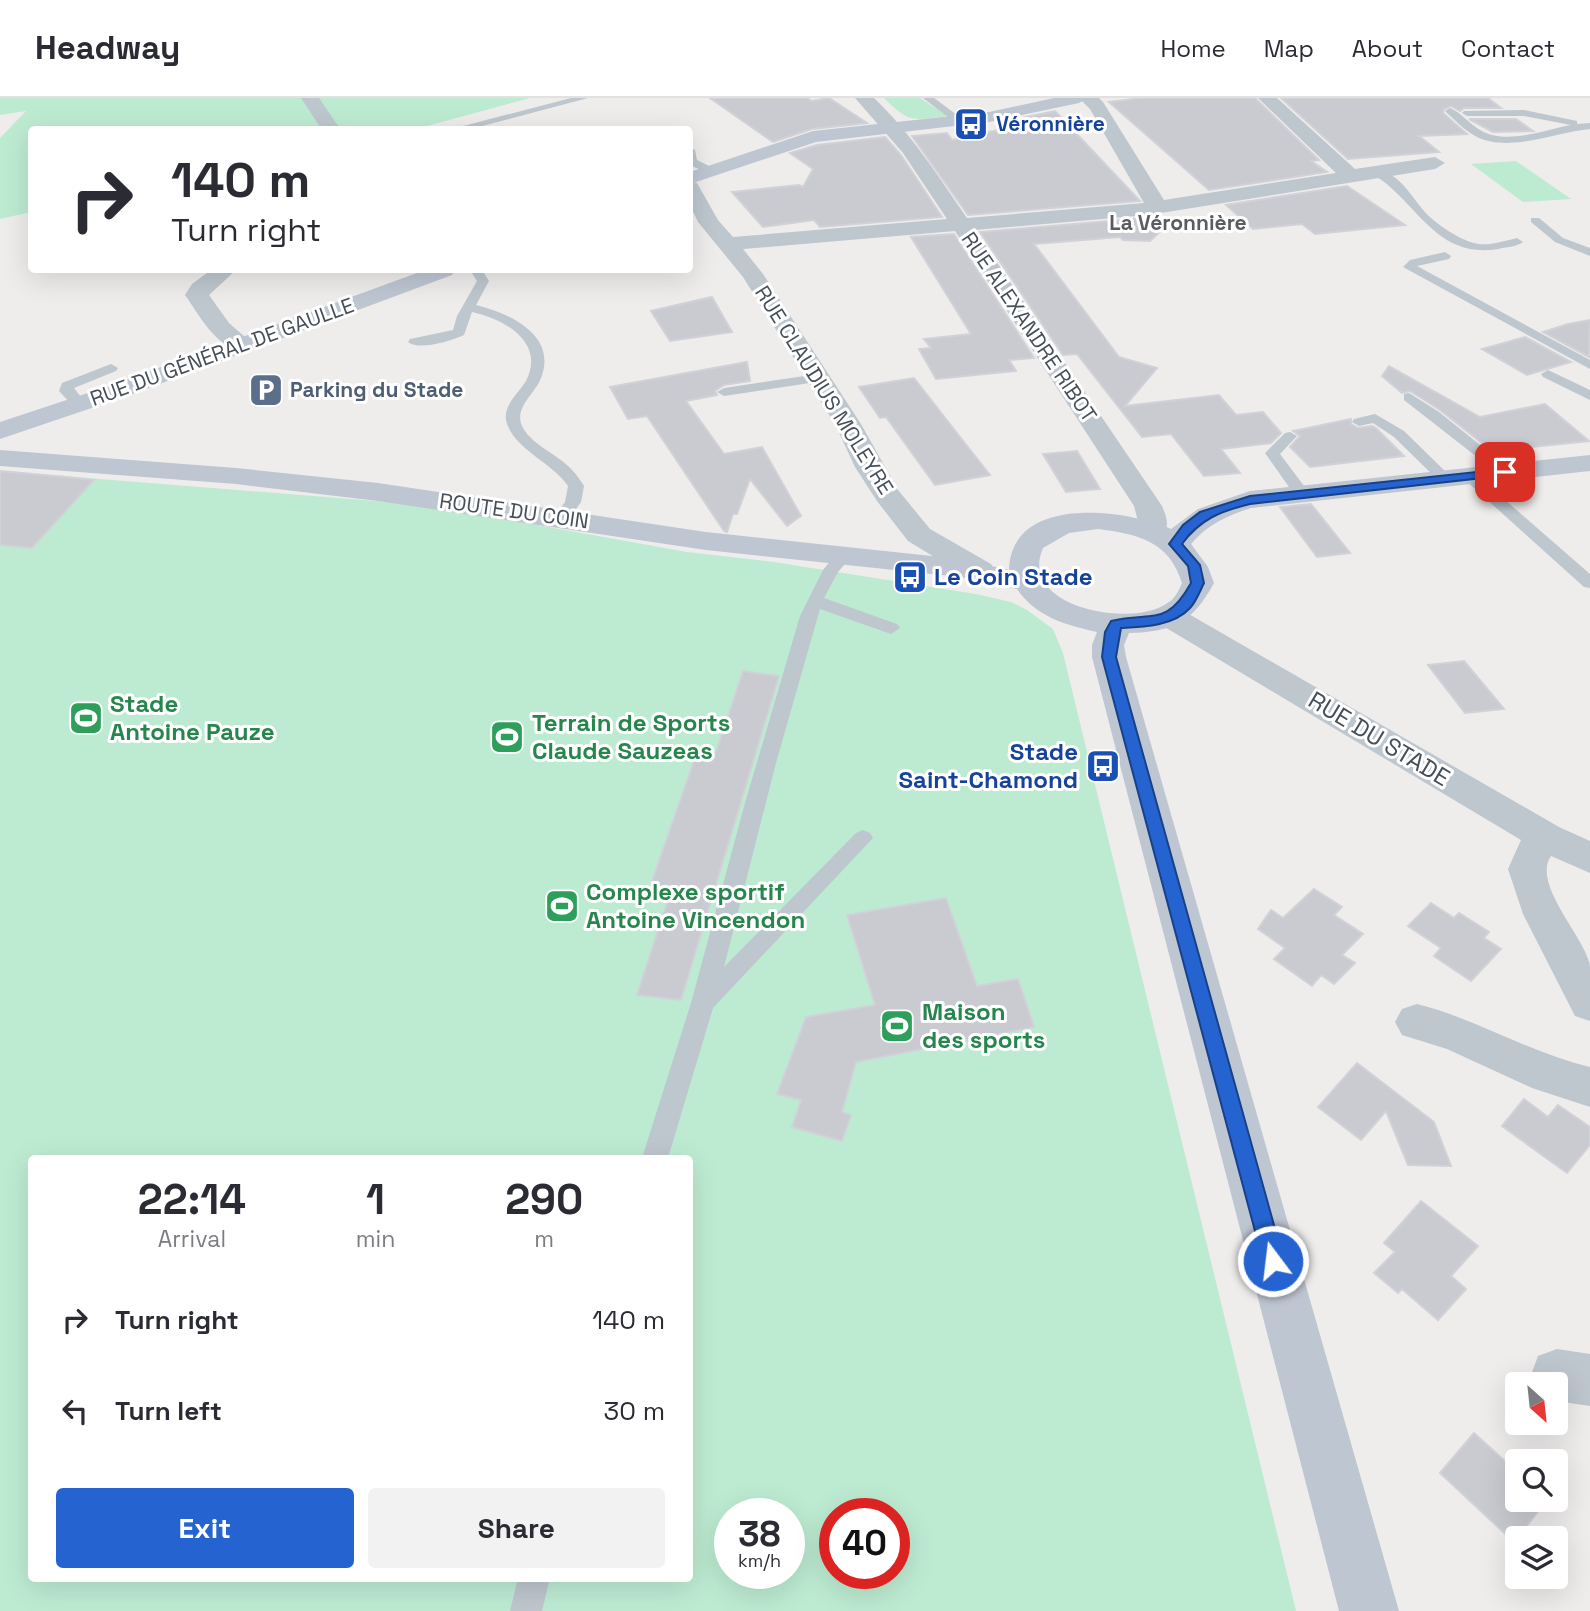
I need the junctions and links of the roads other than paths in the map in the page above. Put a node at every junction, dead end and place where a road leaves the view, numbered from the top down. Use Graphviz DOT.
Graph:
graph roads {
  1 [pos="310,98"];
  2 [pos="583,98"];
  3 [pos="864,98"];
  4 [pos="928,98"];
  5 [pos="1079,98"];
  6 [pos="1088,98"];
  7 [pos="1267,98"];
  8 [pos="1049,101"];
  9 [pos="1482,103"];
  10 [pos="1450,111"];
  11 [pos="1507,112"];
  12 [pos="1467,113"];
  13 [pos="960,121"];
  14 [pos="329,126"];
  15 [pos="469,126"];
  16 [pos="1589,126"];
  17 [pos="895,128"];
  18 [pos="693,162"];
  19 [pos="1436,163"];
  20 [pos="710,171"];
  21 [pos="1377,173"];
  22 [pos="1352,176"];
  23 [pos="693,177"];
  24 [pos="693,193"];
  25 [pos="1160,207"];
  26 [pos="1535,220"];
  27 [pos="960,225"];
  28 [pos="1517,242"];
  29 [pos="728,244"];
  30 [pos="1590,252"];
  31 [pos="1445,256"];
  32 [pos="221,273"];
  33 [pos="430,273"];
  34 [pos="478,273"];
  35 [pos="468,307"];
  36 [pos="415,342"];
  37 [pos="242,345"];
  38 [pos="1590,365"];
  39 [pos="111,368"];
  40 [pos="1548,374"];
  41 [pos="818,378"];
  42 [pos="724,392"];
  43 [pos="1590,396"];
  44 [pos="1409,397"];
  45 [pos="80,405"];
  46 [pos="1359,422"];
  47 [pos="0,431"];
  48 [pos="1290,436"];
  49 [pos="0,458"];
  50 [pos="1590,463"];
  51 [pos="1505,472"];
  52 [pos="1457,477"];
  53 [pos="1302,494"];
  54 [pos="561,519"];
  55 [pos="1164,537"];
  56 [pos="843,557"];
  57 [pos="980,571"];
  58 [pos="1025,579"];
  59 [pos="1590,583"];
  60 [pos="815,601"];
  61 [pos="1169,616"];
  62 [pos="1116,624"];
  63 [pos="891,628"];
  64 [pos="1546,837"];
  65 [pos="863,838"];
  66 [pos="1590,859"];
  67 [pos="703,1003"];
  68 [pos="1590,1003"];
  69 [pos="1417,1022"];
  70 [pos="1590,1087"];
  71 [pos="656,1155"];
  72 [pos="533,1582"];
  73 [pos="526,1611"];
  74 [pos="1369,1611"];
  1 -- 14 [label="street"];
  2 -- 15 [label="lane"];
  3 -- 17 [label="street, RUE ALEXANDRE RIBOT"];
  4 -- 13 [label="lane"];
  5 -- 8 [label="street"];
  6 -- 25 [label="street"];
  7 -- 22 [label="street"];
  8 -- 13 [label="street"];
  9 -- 11 [label="lane"];
  10 -- 16 [label="lane"];
  11 -- 12 [label="lane"];
  11 -- 16 [label="lane"];
  13 -- 17 [label="street"];
  17 -- 20 [label="street"];
  17 -- 27 [label="street, RUE ALEXANDRE RIBOT"];
  18 -- 20 [label="lane"];
  19 -- 21 [label="street"];
  20 -- 23 [label="street"];
  21 -- 22 [label="street"];
  21 -- 28 [label="lane"];
  22 -- 25 [label="street"];
  24 -- 29 [label="street, RUE CLAUDIUS MOLEYRE"];
  25 -- 27 [label="street"];
  26 -- 30 [label="lane"];
  27 -- 29 [label="street"];
  27 -- 55 [label="street, RUE ALEXANDRE RIBOT"];
  29 -- 41 [label="street, RUE CLAUDIUS MOLEYRE"];
  31 -- 38 [label="lane"];
  32 -- 37 [label="street"];
  33 -- 37 [label="street, RUE DU GÉNÉRAL DE GAULLE"];
  34 -- 35 [label="lane"];
  35 -- 36 [label="lane"];
  35 -- 54 [label="lane"];
  37 -- 45 [label="street, RUE DU GÉNÉRAL DE GAULLE"];
  39 -- 45 [label="lane"];
  40 -- 43 [label="lane"];
  41 -- 42 [label="lane"];
  41 -- 57 [label="street, RUE CLAUDIUS MOLEYRE"];
  44 -- 51 [label="lane"];
  45 -- 47 [label="street, RUE DU GÉNÉRAL DE GAULLE"];
  46 -- 52 [label="lane"];
  48 -- 53 [label="lane"];
  49 -- 54 [label="street, ROUTE DU COIN"];
  50 -- 51 [label="street"];
  51 -- 52 [label="street"];
  52 -- 53 [label="street"];
  52 -- 59 [label="lane"];
  53 -- 55 [label="street"];
  54 -- 56 [label="street, ROUTE DU COIN"];
  55 -- 58 [label="street"];
  55 -- 61 [label="street"];
  56 -- 57 [label="street, ROUTE DU COIN"];
  56 -- 60 [label="lane"];
  57 -- 58 [label="street, ROUTE DU COIN"];
  58 -- 62 [label="street"];
  60 -- 63 [label="lane"];
  60 -- 67 [label="lane"];
  61 -- 62 [label="street"];
  61 -- 64 [label="street, RUE DU STADE"];
  62 -- 74 [label="street"];
  64 -- 66 [label="street, RUE DU STADE"];
  64 -- 68 [label="street"];
  65 -- 67 [label="lane"];
  67 -- 71 [label="lane"];
  69 -- 70 [label="street"];
  72 -- 73 [label="lane"];
}
